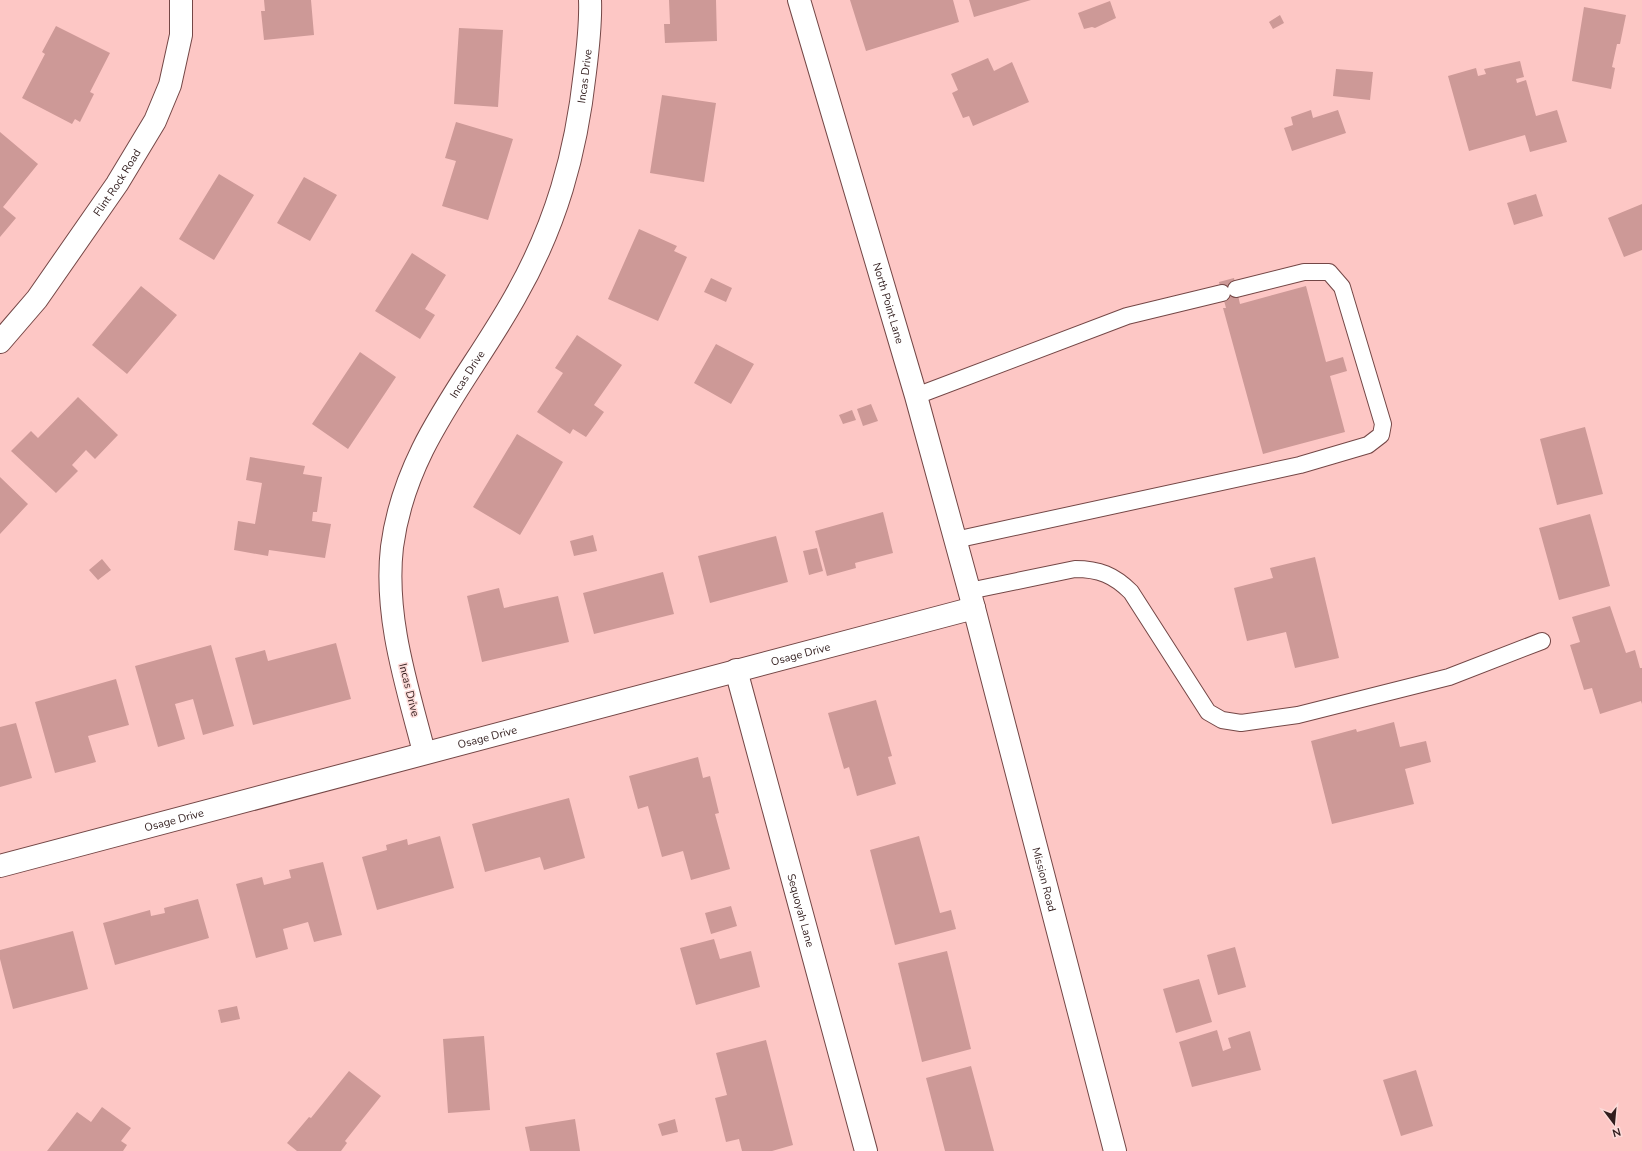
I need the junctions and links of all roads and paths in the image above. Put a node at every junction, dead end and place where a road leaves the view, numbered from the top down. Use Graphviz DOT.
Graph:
graph roads {
  1 [pos="181,0"];
  2 [pos="590,0"];
  3 [pos="798,0"];
  4 [pos="0,342"];
  5 [pos="916,396"];
  6 [pos="955,540"];
  7 [pos="971,600"];
  8 [pos="1542,641"];
  9 [pos="736,670"];
  10 [pos="424,752"];
  11 [pos="0,866"];
  12 [pos="866,1151"];
  13 [pos="1115,1151"];
  1 -- 4 [label="street, Flint Rock Road"];
  2 -- 10 [label="street, Incas Drive"];
  3 -- 5 [label="street, North Point Lane"];
  5 -- 6 [label="street, North Point Lane"];
  5 -- 6 [label="lane"];
  6 -- 7 [label="street, North Point Lane"];
  7 -- 8 [label="lane"];
  7 -- 9 [label="street, Osage Drive"];
  7 -- 13 [label="street, Mission Road"];
  9 -- 10 [label="street, Osage Drive"];
  9 -- 12 [label="street, Sequoyah Lane"];
  10 -- 11 [label="street, Osage Drive"];
}
